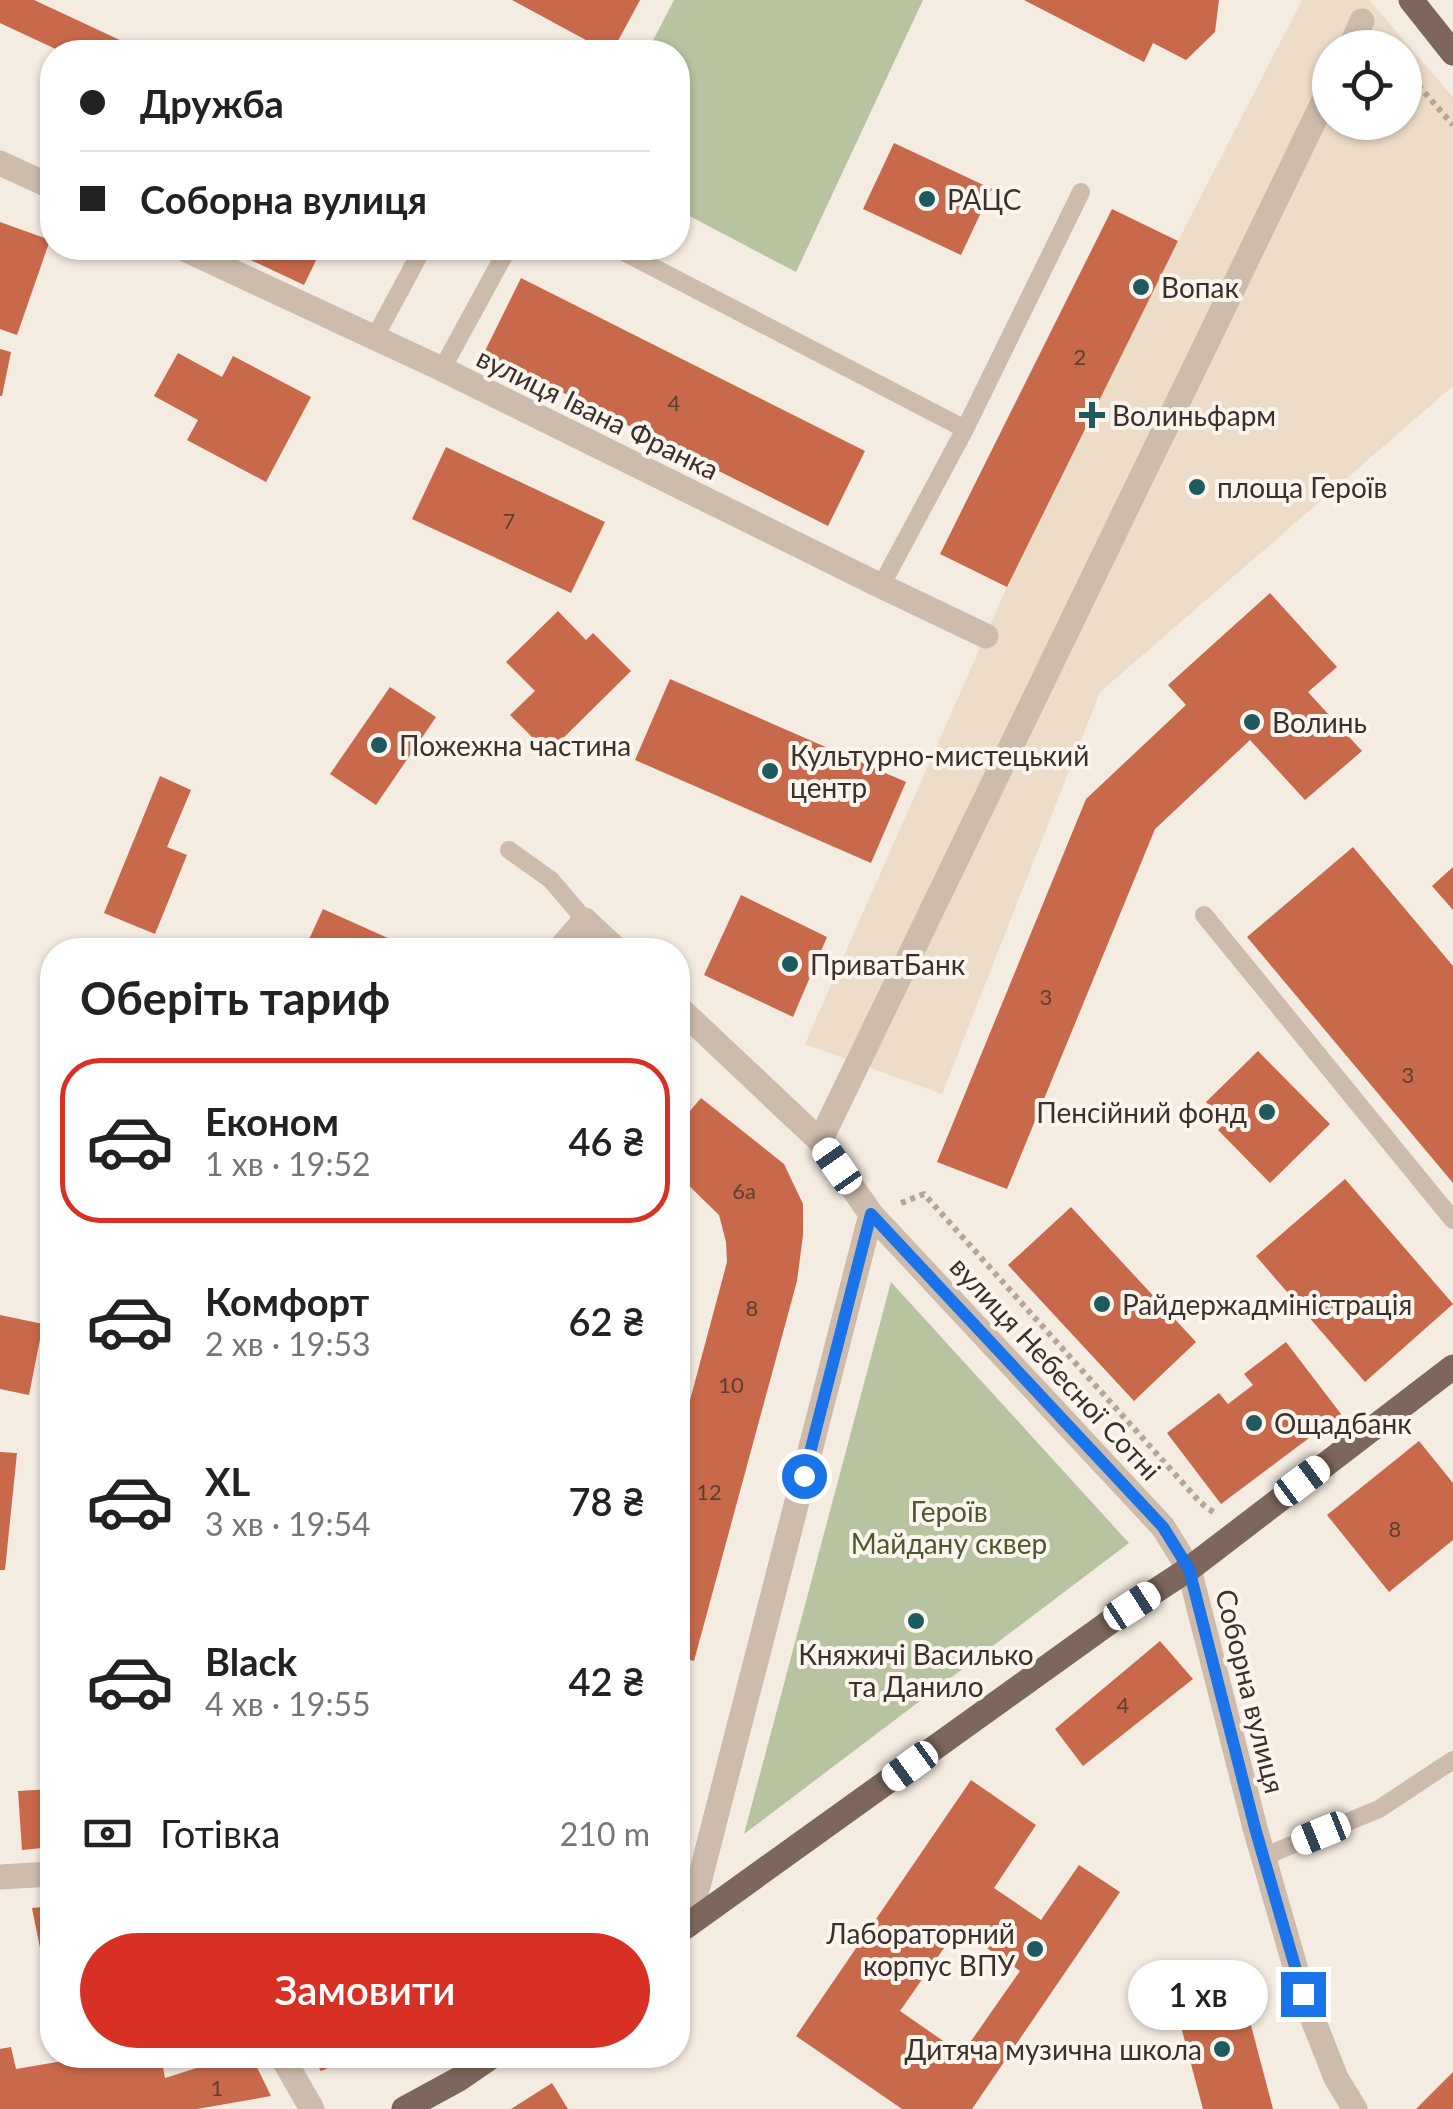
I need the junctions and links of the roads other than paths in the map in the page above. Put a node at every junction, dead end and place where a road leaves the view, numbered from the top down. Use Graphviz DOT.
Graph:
graph roads {
  1 [pos="1412,0"];
  2 [pos="1362,21"];
  3 [pos="1358,30"];
  4 [pos="1453,53"];
  5 [pos="1312,125"];
  6 [pos="0,163"];
  7 [pos="40,181"];
  8 [pos="1081,192"];
  9 [pos="208,260"];
  10 [pos="417,260"];
  11 [pos="501,260"];
  12 [pos="639,260"];
  13 [pos="375,337"];
  14 [pos="442,369"];
  15 [pos="965,429"];
  16 [pos="881,586"];
  17 [pos="986,636"];
  18 [pos="509,850"];
  19 [pos="1204,915"];
  20 [pos="586,920"];
  21 [pos="570,938"];
  22 [pos="605,938"];
  23 [pos="690,1018"];
  24 [pos="820,1141"];
  25 [pos="871,1214"];
  26 [pos="1453,1220"];
  27 [pos="1453,1367"];
  28 [pos="1189,1569"];
  29 [pos="1453,1760"];
  30 [pos="1263,1857"];
  31 [pos="40,1875"];
  32 [pos="0,1878"];
  33 [pos="690,1902"];
  34 [pos="690,1924"];
  35 [pos="288,2068"];
  36 [pos="474,2068"];
  37 [pos="312,2109"];
  38 [pos="404,2109"];
  39 [pos="1355,2109"];
  1 -- 4 [label="main road"];
  2 -- 3 [label="street"];
  5 -- 24 [label="street"];
  6 -- 7 [label="street"];
  8 -- 15 [label="lane"];
  9 -- 13 [label="street, вулиця Івана Франка"];
  10 -- 13 [label="lane"];
  11 -- 14 [label="lane"];
  12 -- 15 [label="lane"];
  13 -- 14 [label="street, вулиця Івана Франка"];
  14 -- 16 [label="street, вулиця Івана Франка"];
  15 -- 16 [label="lane"];
  16 -- 17 [label="street, вулиця Івана Франка"];
  18 -- 20 [label="lane"];
  19 -- 26 [label="lane"];
  20 -- 21 [label="street"];
  20 -- 22 [label="street"];
  23 -- 24 [label="street, вулиця Небесної Сотні"];
  24 -- 25 [label="street, вулиця Небесної Сотні"];
  25 -- 28 [label="street, вулиця Небесної Сотні"];
  25 -- 33 [label="street"];
  27 -- 28 [label="main road"];
  28 -- 30 [label="street, Соборна вулиця"];
  28 -- 34 [label="main road"];
  29 -- 30 [label="lane"];
  30 -- 39 [label="street, Соборна вулиця"];
  31 -- 32 [label="street"];
  35 -- 37 [label="street"];
  36 -- 38 [label="main road"];
}
